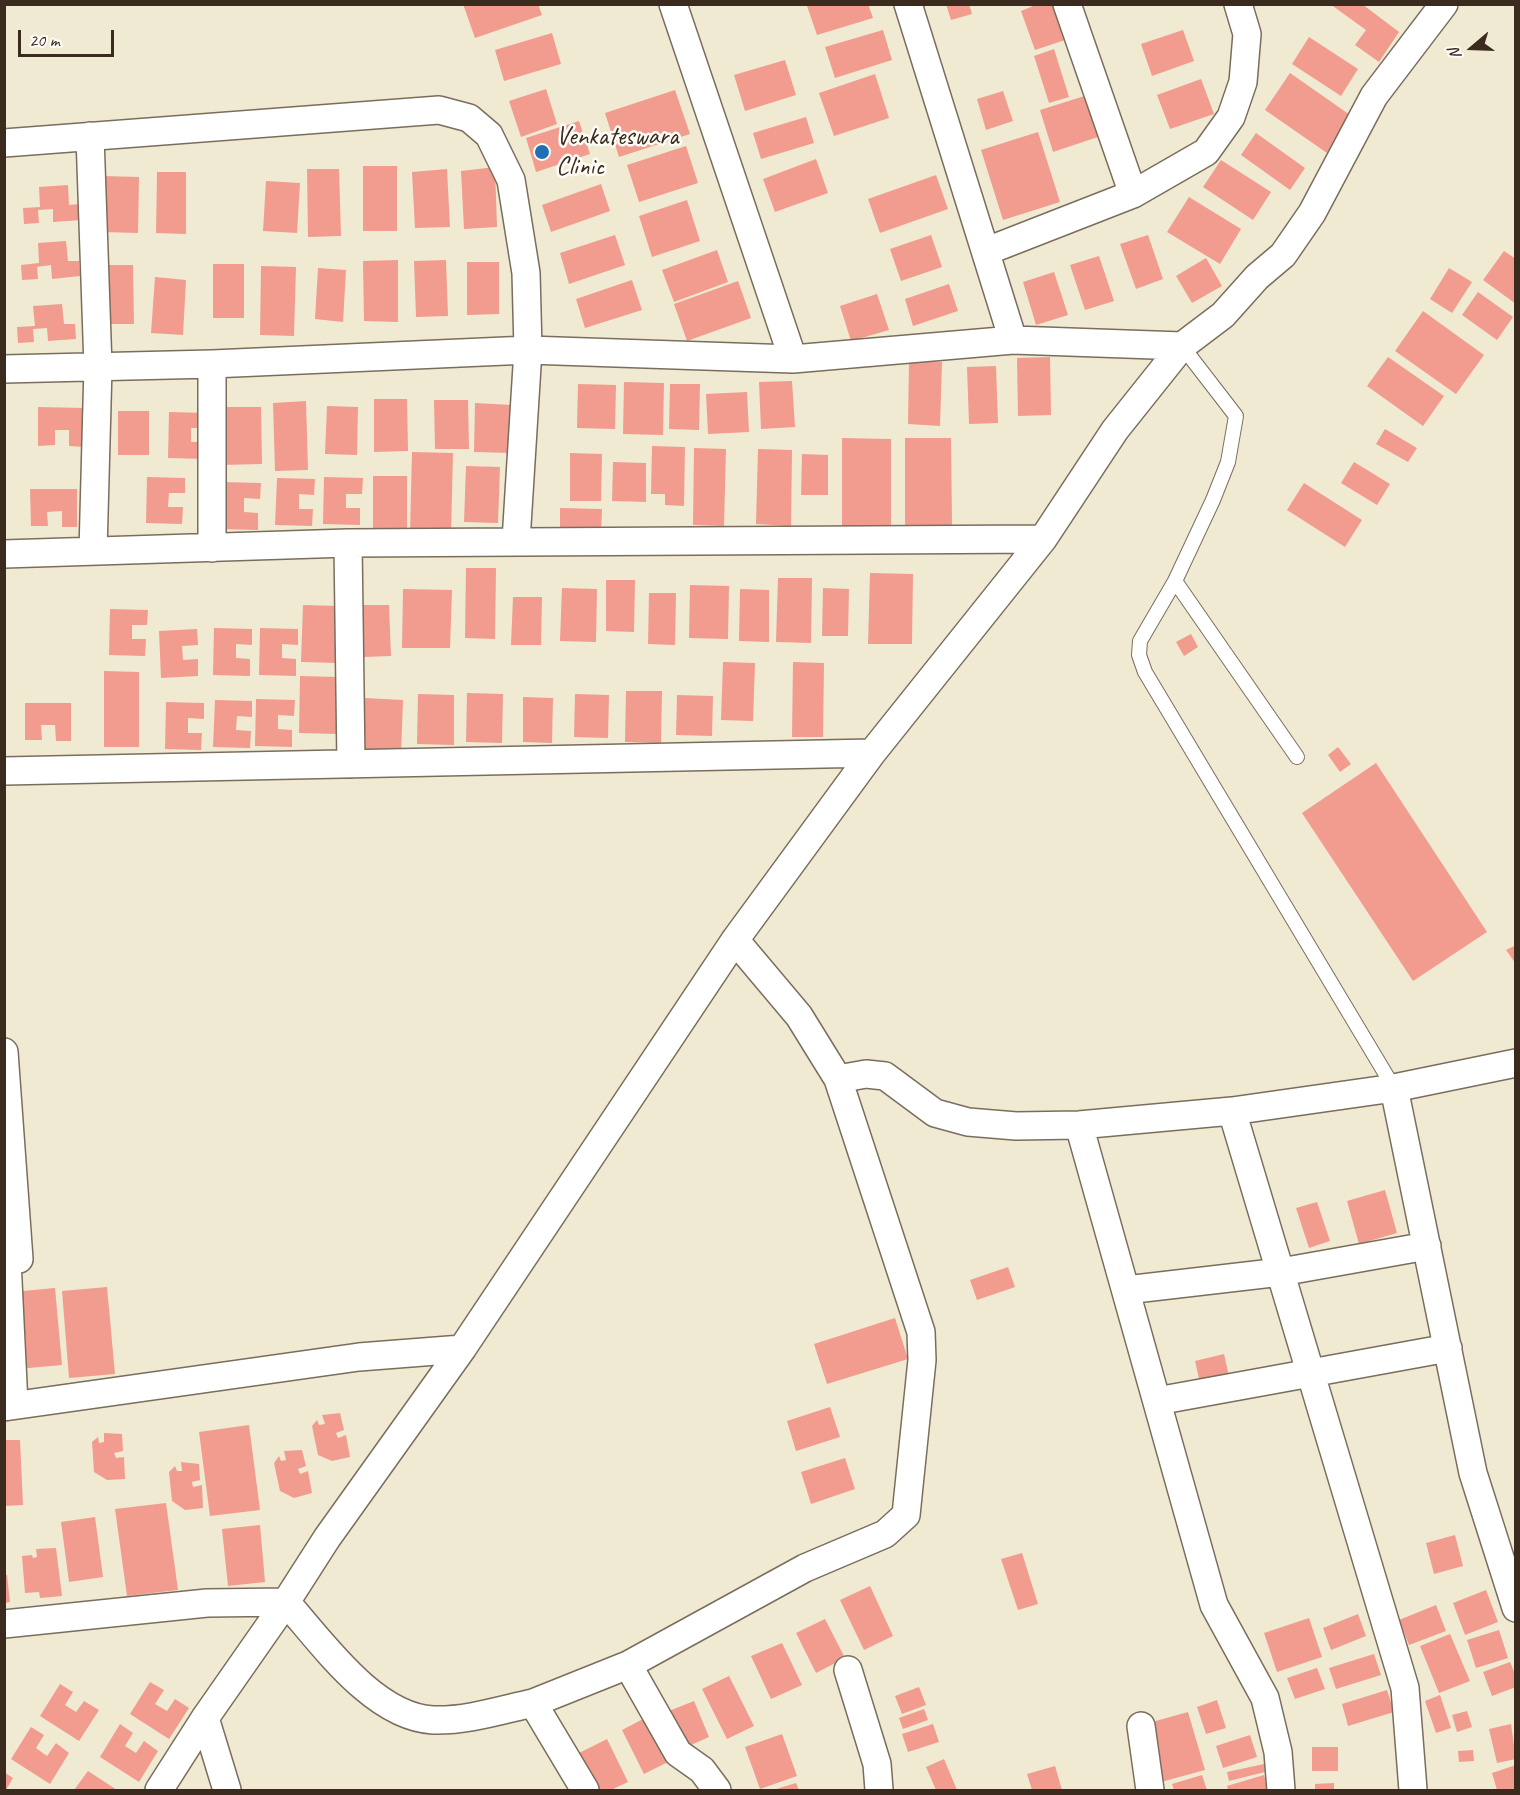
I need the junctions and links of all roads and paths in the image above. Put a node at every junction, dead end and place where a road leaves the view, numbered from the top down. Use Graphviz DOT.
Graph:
graph roads {
  1 [pos="673,4"];
  2 [pos="908,4"];
  3 [pos="1067,4"];
  4 [pos="1238,4"];
  5 [pos="1444,4"];
  6 [pos="90,136"];
  7 [pos="4,143"];
  8 [pos="1133,194"];
  9 [pos="987,251"];
  10 [pos="1013,339"];
  11 [pos="1182,346"];
  12 [pos="528,350"];
  13 [pos="793,359"];
  14 [pos="212,364"];
  15 [pos="98,367"];
  16 [pos="4,369"];
  17 [pos="1043,539"];
  18 [pos="516,542"];
  19 [pos="348,543"];
  20 [pos="212,548"];
  21 [pos="93,551"];
  22 [pos="4,554"];
  23 [pos="1175,580"];
  24 [pos="872,753"];
  25 [pos="1297,757"];
  26 [pos="351,765"];
  27 [pos="4,771"];
  28 [pos="735,940"];
  29 [pos="4,1052"];
  30 [pos="1515,1063"];
  31 [pos="838,1078"];
  32 [pos="1394,1088"];
  33 [pos="1232,1111"];
  34 [pos="1079,1125"];
  35 [pos="1427,1246"];
  36 [pos="1281,1272"];
  37 [pos="1126,1290"];
  38 [pos="1448,1348"];
  39 [pos="462,1349"];
  40 [pos="1311,1371"];
  41 [pos="1157,1401"];
  42 [pos="9,1406"];
  43 [pos="286,1602"];
  44 [pos="1515,1608"];
  45 [pos="4,1624"];
  46 [pos="628,1665"];
  47 [pos="848,1671"];
  48 [pos="533,1703"];
  49 [pos="204,1718"];
  50 [pos="1141,1725"];
  51 [pos="159,1791"];
  52 [pos="227,1791"];
  53 [pos="585,1791"];
  54 [pos="717,1791"];
  55 [pos="879,1791"];
  56 [pos="1150,1791"];
  57 [pos="1281,1791"];
  58 [pos="1413,1791"];
  1 -- 13 [label="street"];
  2 -- 9 [label="street"];
  3 -- 8 [label="street"];
  4 -- 8 [label="street"];
  5 -- 11 [label="street"];
  6 -- 7 [label="street"];
  6 -- 12 [label="street"];
  6 -- 15 [label="street"];
  8 -- 9 [label="street"];
  9 -- 10 [label="street"];
  10 -- 11 [label="street"];
  10 -- 13 [label="street"];
  11 -- 17 [label="street"];
  11 -- 23 [label="lane"];
  12 -- 13 [label="street"];
  12 -- 14 [label="street"];
  12 -- 18 [label="street"];
  14 -- 15 [label="street"];
  14 -- 20 [label="street"];
  15 -- 16 [label="street"];
  15 -- 21 [label="street"];
  17 -- 18 [label="street"];
  17 -- 24 [label="street"];
  18 -- 19 [label="street"];
  19 -- 20 [label="street"];
  19 -- 26 [label="street"];
  20 -- 21 [label="street"];
  21 -- 22 [label="street"];
  23 -- 25 [label="lane"];
  23 -- 32 [label="lane"];
  24 -- 26 [label="street"];
  24 -- 28 [label="street"];
  26 -- 27 [label="street"];
  28 -- 31 [label="street"];
  28 -- 39 [label="street"];
  29 -- 42 [label="street"];
  30 -- 32 [label="street"];
  31 -- 34 [label="street"];
  31 -- 46 [label="street"];
  32 -- 33 [label="street"];
  32 -- 35 [label="street"];
  33 -- 34 [label="street"];
  33 -- 36 [label="street"];
  34 -- 37 [label="street"];
  35 -- 36 [label="street"];
  35 -- 38 [label="street"];
  36 -- 37 [label="street"];
  36 -- 40 [label="street"];
  37 -- 41 [label="street"];
  38 -- 40 [label="street"];
  38 -- 44 [label="street"];
  39 -- 42 [label="street"];
  39 -- 43 [label="street"];
  40 -- 41 [label="street"];
  40 -- 58 [label="street"];
  41 -- 57 [label="street"];
  43 -- 45 [label="street"];
  43 -- 48 [label="street"];
  43 -- 49 [label="street"];
  46 -- 48 [label="street"];
  46 -- 54 [label="street"];
  47 -- 55 [label="street"];
  48 -- 53 [label="street"];
  49 -- 51 [label="street"];
  49 -- 52 [label="street"];
  50 -- 56 [label="street"];
}
